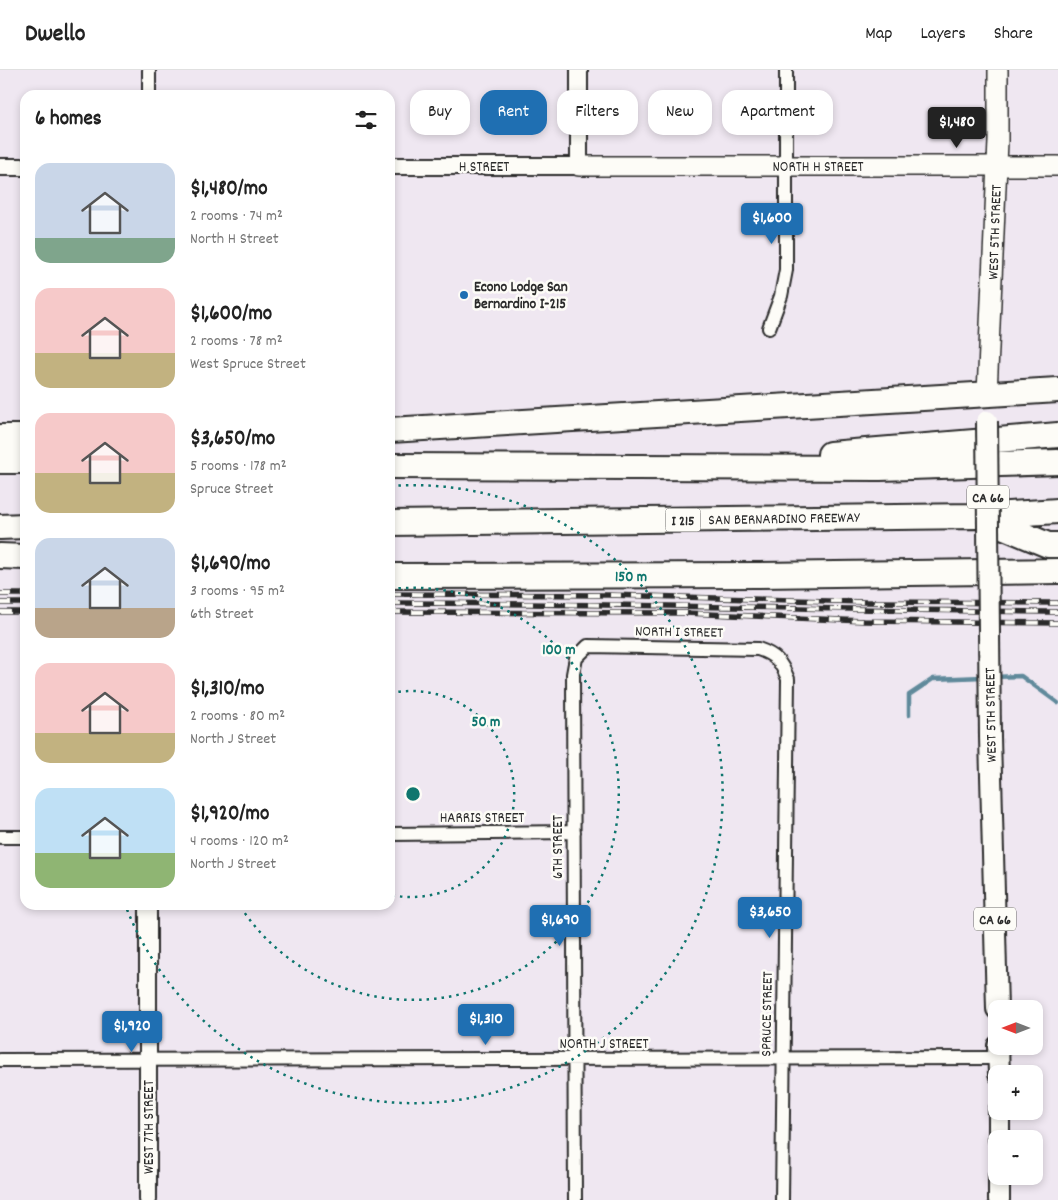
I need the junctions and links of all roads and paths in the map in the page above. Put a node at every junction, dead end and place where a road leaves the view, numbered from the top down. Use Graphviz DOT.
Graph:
graph roads {
  1 [pos="149,70"];
  2 [pos="579,70"];
  3 [pos="786,70"];
  4 [pos="998,70"];
  5 [pos="149,90"];
  6 [pos="395,166"];
  7 [pos="579,166"];
  8 [pos="786,166"];
  9 [pos="997,166"];
  10 [pos="1058,166"];
  11 [pos="0,167"];
  12 [pos="20,167"];
  13 [pos="768,328"];
  14 [pos="1058,390"];
  15 [pos="987,406"];
  16 [pos="395,430"];
  17 [pos="1058,435"];
  18 [pos="0,437"];
  19 [pos="20,437"];
  20 [pos="0,461"];
  21 [pos="20,461"];
  22 [pos="1058,462"];
  23 [pos="395,466"];
  24 [pos="626,468"];
  25 [pos="1058,511"];
  26 [pos="976,516"];
  27 [pos="395,523"];
  28 [pos="20,526"];
  29 [pos="0,527"];
  30 [pos="1058,545"];
  31 [pos="0,556"];
  32 [pos="20,557"];
  33 [pos="1058,571"];
  34 [pos="988,572"];
  35 [pos="395,576"];
  36 [pos="573,674"];
  37 [pos="788,679"];
  38 [pos="574,832"];
  39 [pos="395,834"];
  40 [pos="0,837"];
  41 [pos="20,837"];
  42 [pos="148,910"];
  43 [pos="997,1000"];
  44 [pos="148,1058"];
  45 [pos="782,1058"];
  46 [pos="575,1059"];
  47 [pos="999,1059"];
  48 [pos="0,1060"];
  49 [pos="999,1185"];
  50 [pos="148,1200"];
  51 [pos="575,1200"];
  52 [pos="782,1200"];
  53 [pos="999,1200"];
  1 -- 5 [label="street"];
  2 -- 7 [label="street"];
  3 -- 8 [label="street"];
  4 -- 9 [label="main road, WEST 5TH STREET"];
  6 -- 7 [label="street, H STREET"];
  7 -- 8 [label="main road, NORTH H STREET"];
  8 -- 9 [label="main road, NORTH H STREET"];
  8 -- 13 [label="street"];
  9 -- 10 [label="main road, NORTH H STREET"];
  9 -- 15 [label="main road, WEST 5TH STREET"];
  11 -- 12 [label="street"];
  14 -- 15 [label="highway"];
  15 -- 16 [label="highway"];
  15 -- 34 [label="main road, WEST 5TH STREET / CA 66, bridge"];
  17 -- 24 [label="highway"];
  18 -- 19 [label="highway"];
  20 -- 21 [label="highway"];
  22 -- 24 [label="highway"];
  23 -- 24 [label="highway"];
  25 -- 26 [label="highway, SAN BERNARDINO FREEWAY / I 215"];
  26 -- 27 [label="highway, SAN BERNARDINO FREEWAY / I 215"];
  26 -- 30 [label="highway"];
  28 -- 29 [label="highway"];
  31 -- 32 [label="highway"];
  33 -- 34 [label="highway"];
  34 -- 35 [label="highway"];
  34 -- 43 [label="main road, WEST 5TH STREET / CA 66, bridge"];
  36 -- 37 [label="street, NORTH I STREET"];
  36 -- 38 [label="street, 6TH STREET"];
  37 -- 45 [label="street, SPRUCE STREET"];
  38 -- 39 [label="street, HARRIS STREET"];
  38 -- 46 [label="street, 6TH STREET"];
  40 -- 41 [label="street"];
  42 -- 44 [label="street, WEST 7TH STREET"];
  44 -- 46 [label="street, NORTH J STREET"];
  44 -- 48 [label="street, NORTH J STREET"];
  44 -- 50 [label="street, WEST 7TH STREET"];
  45 -- 46 [label="street, NORTH J STREET"];
  45 -- 47 [label="street, NORTH J STREET"];
  45 -- 52 [label="street, SPRUCE STREET"];
  46 -- 51 [label="street, 6TH STREET"];
  49 -- 53 [label="main road"];
}
